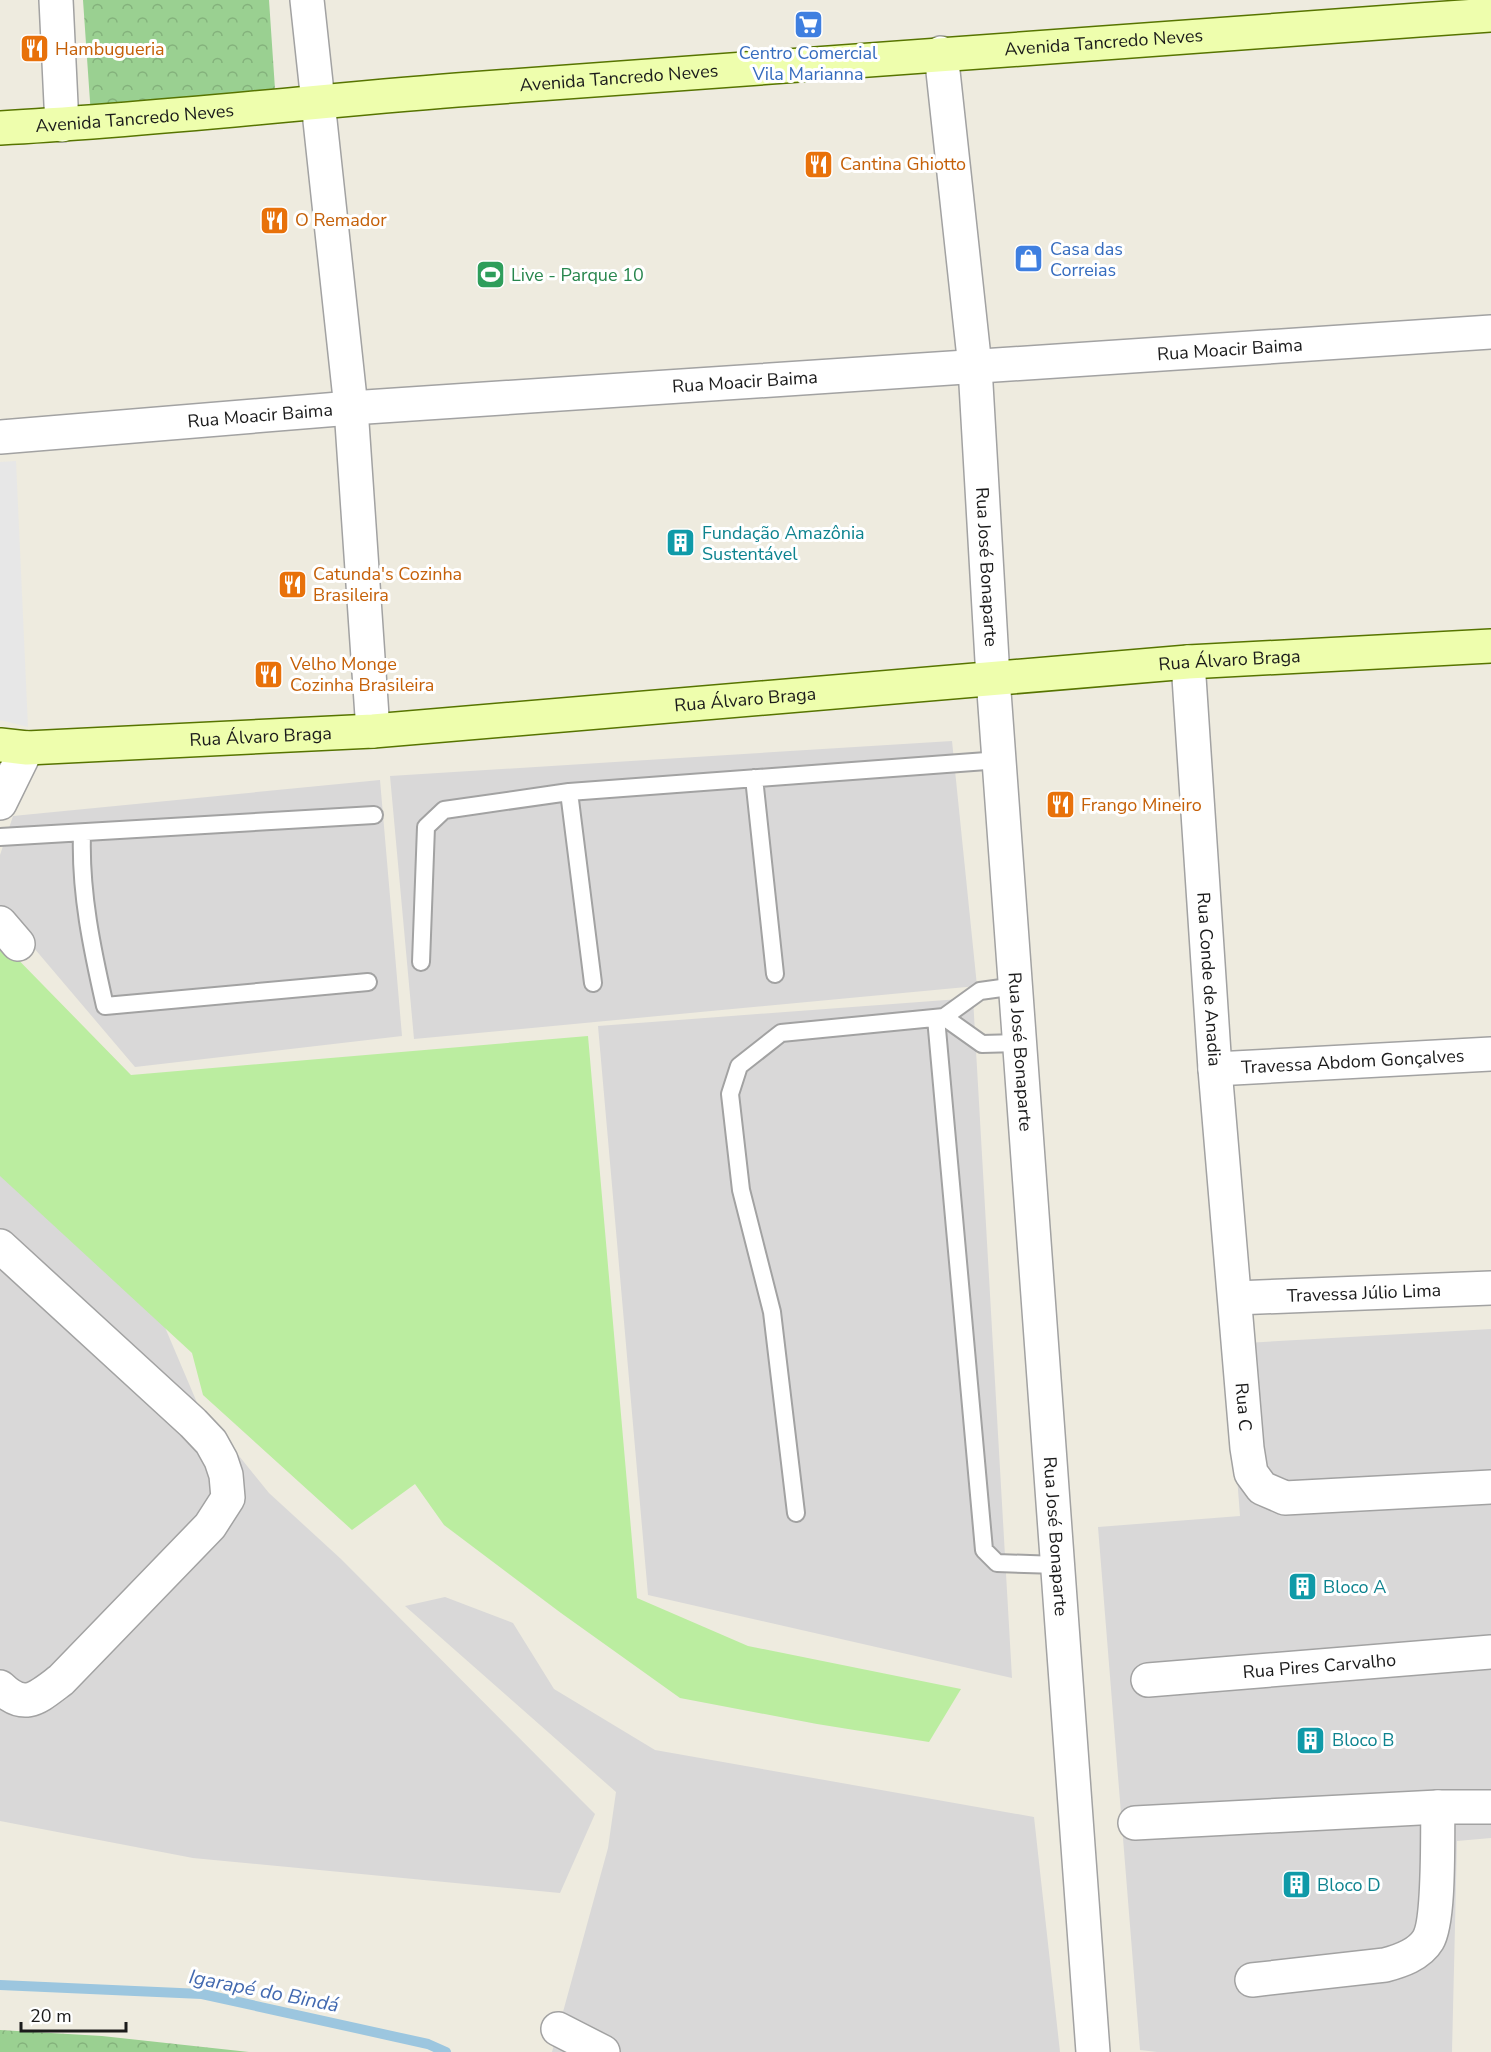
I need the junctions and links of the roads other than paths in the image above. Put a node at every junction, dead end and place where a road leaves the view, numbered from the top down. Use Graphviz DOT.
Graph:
graph roads {
  1 [pos="56,0"];
  2 [pos="307,0"];
  3 [pos="1491,15"];
  4 [pos="941,53"];
  5 [pos="317,103"];
  6 [pos="62,125"];
  7 [pos="0,128"];
  8 [pos="1491,332"];
  9 [pos="975,367"];
  10 [pos="351,408"];
  11 [pos="0,437"];
  12 [pos="1491,646"];
  13 [pos="1188,662"];
  14 [pos="993,678"];
  15 [pos="373,731"];
  16 [pos="14,746"];
  17 [pos="1000,760"];
  18 [pos="754,778"];
  19 [pos="569,792"];
  20 [pos="0,803"];
  21 [pos="374,815"];
  22 [pos="82,834"];
  23 [pos="0,837"];
  24 [pos="421,962"];
  25 [pos="775,974"];
  26 [pos="368,982"];
  27 [pos="593,983"];
  28 [pos="1016,986"];
  29 [pos="940,1017"];
  30 [pos="1020,1043"];
  31 [pos="1491,1054"];
  32 [pos="1215,1068"];
  33 [pos="0,1246"];
  34 [pos="1491,1288"];
  35 [pos="1235,1298"];
  36 [pos="1491,1487"];
  37 [pos="796,1513"];
  38 [pos="1058,1565"];
  39 [pos="1491,1652"];
  40 [pos="1148,1680"];
  41 [pos="0,1687"];
  42 [pos="1438,1807"];
  43 [pos="1491,1807"];
  44 [pos="1135,1823"];
  45 [pos="1252,1980"];
  46 [pos="558,2029"];
  47 [pos="603,2052"];
  48 [pos="1094,2052"];
  1 -- 6 [label="street"];
  2 -- 5 [label="street"];
  3 -- 4 [label="main road, Avenida Tancredo Neves"];
  4 -- 5 [label="main road, Avenida Tancredo Neves"];
  4 -- 9 [label="street, Rua José Bonaparte"];
  5 -- 6 [label="main road, Avenida Tancredo Neves"];
  5 -- 10 [label="street"];
  6 -- 7 [label="main road, Avenida Tancredo Neves"];
  8 -- 9 [label="street, Rua Moacir Baima"];
  9 -- 10 [label="street, Rua Moacir Baima"];
  9 -- 14 [label="street, Rua José Bonaparte"];
  10 -- 11 [label="street, Rua Moacir Baima"];
  10 -- 15 [label="street"];
  12 -- 13 [label="main road, Rua Álvaro Braga"];
  13 -- 14 [label="main road, Rua Álvaro Braga"];
  13 -- 32 [label="street, Rua Conde de Anadia"];
  14 -- 15 [label="main road, Rua Álvaro Braga"];
  14 -- 17 [label="street, Rua José Bonaparte"];
  15 -- 16 [label="main road, Rua Álvaro Braga"];
  16 -- 20 [label="street"];
  17 -- 18 [label="lane"];
  17 -- 28 [label="street, Rua José Bonaparte"];
  18 -- 19 [label="lane"];
  18 -- 25 [label="lane"];
  19 -- 24 [label="lane"];
  19 -- 27 [label="lane"];
  21 -- 22 [label="lane"];
  22 -- 23 [label="lane"];
  22 -- 26 [label="lane"];
  28 -- 29 [label="lane"];
  28 -- 30 [label="street, Rua José Bonaparte"];
  29 -- 30 [label="lane"];
  29 -- 37 [label="lane"];
  29 -- 38 [label="lane"];
  30 -- 38 [label="street, Rua José Bonaparte"];
  31 -- 32 [label="street, Travessa Abdom Gonçalves"];
  32 -- 35 [label="street, Rua Conde de Anadia"];
  33 -- 41 [label="street"];
  34 -- 35 [label="street, Travessa Júlio Lima"];
  35 -- 36 [label="street, Rua C"];
  38 -- 48 [label="street, Rua José Bonaparte"];
  39 -- 40 [label="street, Rua Pires Carvalho"];
  42 -- 43 [label="street"];
  42 -- 44 [label="street"];
  42 -- 45 [label="street"];
  46 -- 47 [label="street"];
}
